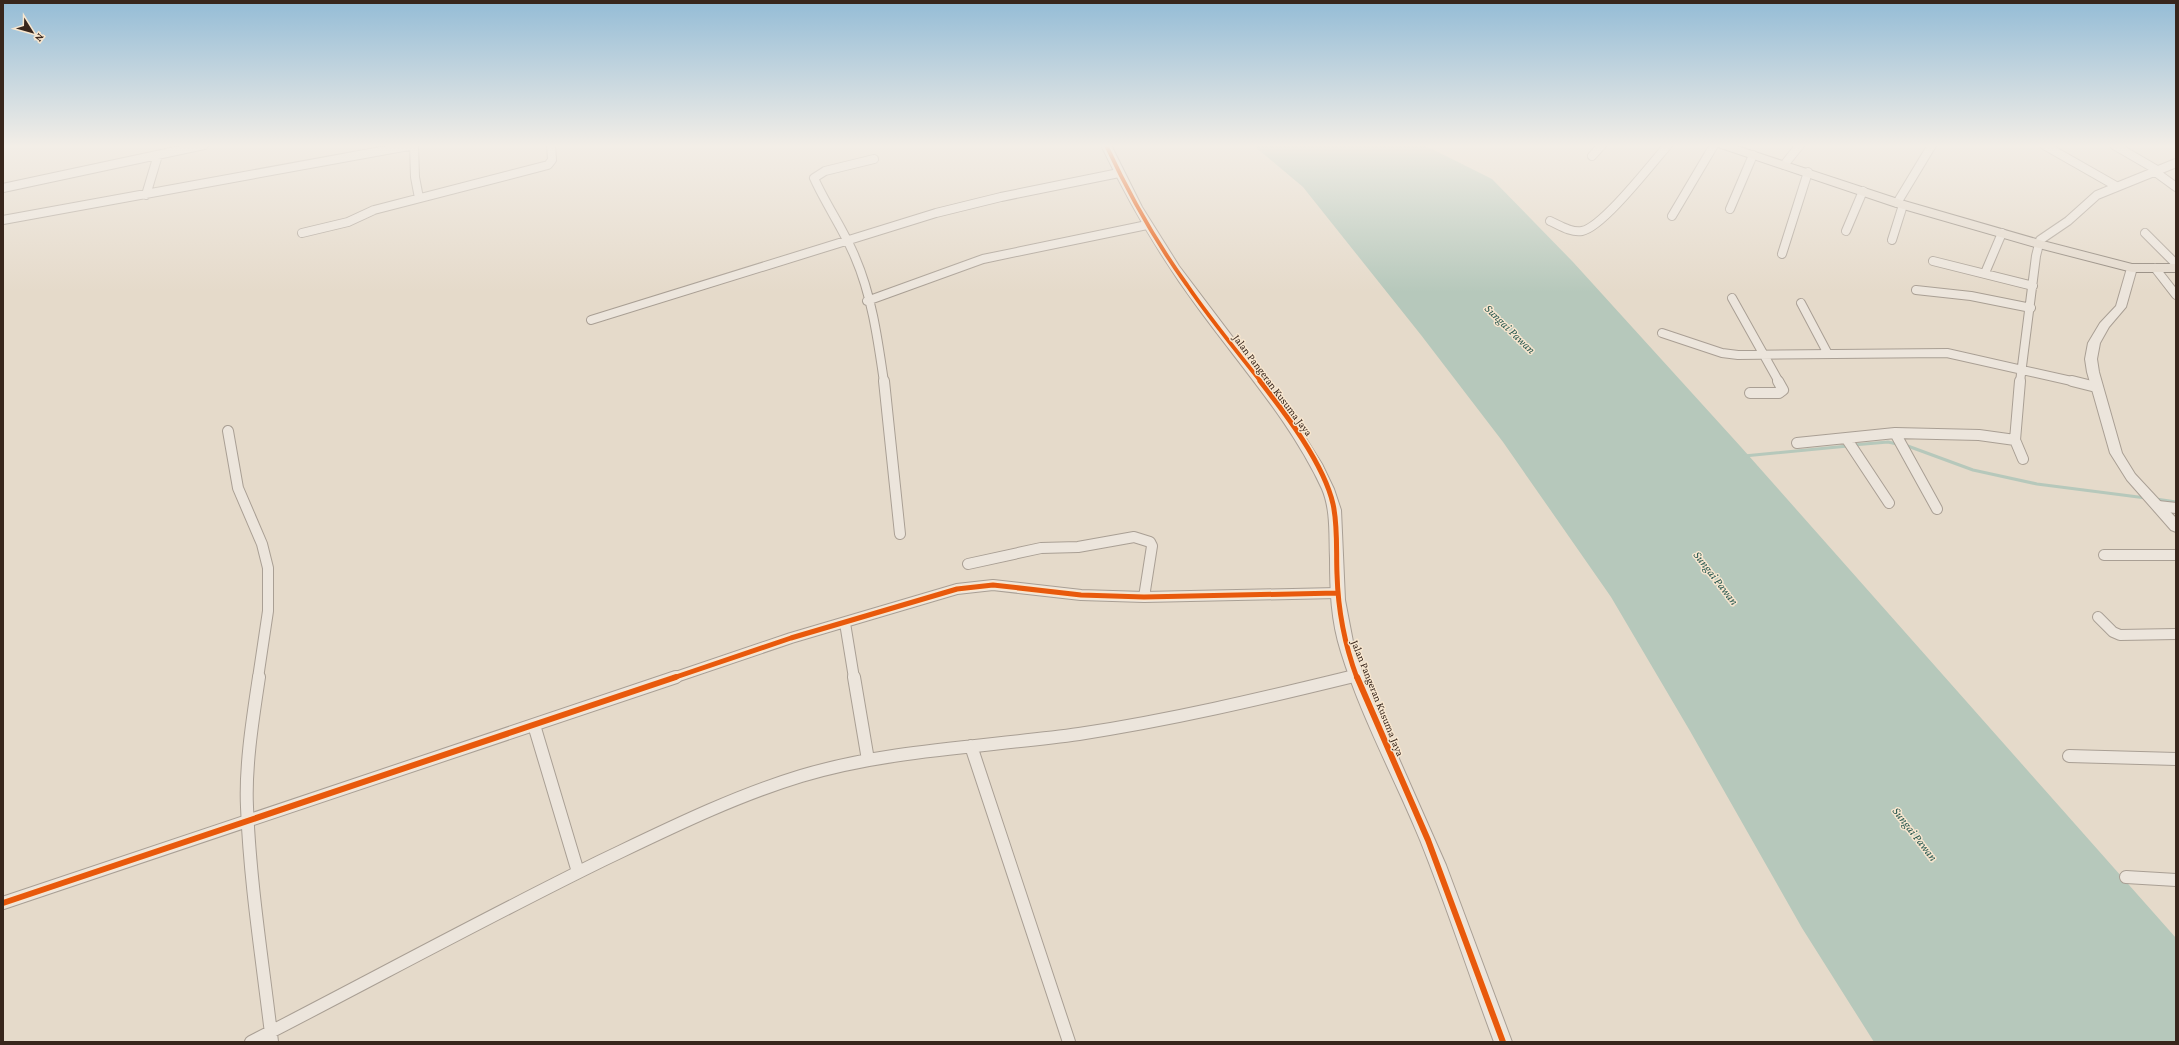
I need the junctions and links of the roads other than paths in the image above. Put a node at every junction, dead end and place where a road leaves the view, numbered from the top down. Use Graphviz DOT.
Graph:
graph roads {
  1 [pos="153,194"];
  2 [pos="418,194"];
  3 [pos="436,194"];
  4 [pos="823,194"];
  5 [pos="1019,194"];
  6 [pos="1130,194"];
  7 [pos="1625,194"];
  8 [pos="1684,194"];
  9 [pos="1736,194"];
  10 [pos="1801,194"];
  11 [pos="1862,194"];
  12 [pos="1871,194"];
  13 [pos="1906,194"];
  14 [pos="2100,194"];
  15 [pos="146,195"];
  16 [pos="419,198"];
  17 [pos="1900,204"];
  18 [pos="1730,209"];
  19 [pos="1672,216"];
  20 [pos="3,220"];
  21 [pos="1550,221"];
  22 [pos="1147,225"];
  23 [pos="1846,231"];
  24 [pos="302,233"];
  25 [pos="2002,233"];
  26 [pos="2145,233"];
  27 [pos="1892,240"];
  28 [pos="849,241"];
  29 [pos="2038,244"];
  30 [pos="1782,254"];
  31 [pos="1933,261"];
  32 [pos="2176,264"];
  33 [pos="2132,268"];
  34 [pos="2155,268"];
  35 [pos="2176,268"];
  36 [pos="1986,273"];
  37 [pos="2033,286"];
  38 [pos="1916,290"];
  39 [pos="2176,295"];
  40 [pos="1732,298"];
  41 [pos="867,301"];
  42 [pos="1801,304"];
  43 [pos="2031,308"];
  44 [pos="591,320"];
  45 [pos="1662,333"];
  46 [pos="1828,354"];
  47 [pos="1763,355"];
  48 [pos="2021,369"];
  49 [pos="2098,392"];
  50 [pos="1750,394"];
  51 [pos="228,431"];
  52 [pos="1895,433"];
  53 [pos="1846,438"];
  54 [pos="2015,440"];
  55 [pos="1798,443"];
  56 [pos="2023,459"];
  57 [pos="1889,503"];
  58 [pos="2156,504"];
  59 [pos="1937,508"];
  60 [pos="2176,508"];
  61 [pos="2176,526"];
  62 [pos="900,534"];
  63 [pos="2104,555"];
  64 [pos="2176,555"];
  65 [pos="968,564"];
  66 [pos="1337,593"];
  67 [pos="1144,597"];
  68 [pos="2098,617"];
  69 [pos="845,623"];
  70 [pos="2176,634"];
  71 [pos="1356,675"];
  72 [pos="534,726"];
  73 [pos="971,746"];
  74 [pos="2069,756"];
  75 [pos="2176,759"];
  76 [pos="868,760"];
  77 [pos="248,820"];
  78 [pos="578,872"];
  79 [pos="2126,877"];
  80 [pos="2176,880"];
  81 [pos="3,903"];
  82 [pos="272,1039"];
  83 [pos="251,1042"];
  84 [pos="1069,1042"];
  85 [pos="1503,1042"];
  1 -- 15 [label="street"];
  2 -- 16 [label="street"];
  3 -- 16 [label="street"];
  4 -- 28 [label="street"];
  5 -- 28 [label="street"];
  6 -- 22 [label="street, Jalan Pangeran Kusuma Jaya"];
  7 -- 21 [label="street"];
  8 -- 19 [label="street"];
  9 -- 18 [label="street"];
  10 -- 30 [label="street"];
  11 -- 23 [label="street"];
  12 -- 17 [label="main road"];
  13 -- 17 [label="street"];
  14 -- 29 [label="street"];
  15 -- 20 [label="street"];
  16 -- 24 [label="street"];
  17 -- 25 [label="main road"];
  17 -- 27 [label="street"];
  22 -- 41 [label="street"];
  22 -- 66 [label="street, Jalan Pangeran Kusuma Jaya"];
  25 -- 29 [label="main road"];
  25 -- 36 [label="street"];
  26 -- 32 [label="street"];
  28 -- 41 [label="street"];
  28 -- 44 [label="street"];
  29 -- 33 [label="main road"];
  29 -- 37 [label="street"];
  31 -- 36 [label="street"];
  33 -- 34 [label="main road"];
  33 -- 49 [label="street"];
  34 -- 35 [label="main road"];
  34 -- 39 [label="street"];
  36 -- 37 [label="street"];
  37 -- 43 [label="street"];
  38 -- 43 [label="street"];
  40 -- 47 [label="street"];
  41 -- 62 [label="street"];
  42 -- 46 [label="street"];
  43 -- 48 [label="street"];
  45 -- 47 [label="street"];
  46 -- 47 [label="street"];
  46 -- 48 [label="street"];
  47 -- 50 [label="street"];
  48 -- 49 [label="street"];
  48 -- 54 [label="street"];
  49 -- 58 [label="street"];
  51 -- 77 [label="street"];
  52 -- 53 [label="street"];
  52 -- 54 [label="street"];
  52 -- 59 [label="street"];
  53 -- 55 [label="street"];
  53 -- 57 [label="street"];
  54 -- 56 [label="street"];
  58 -- 60 [label="street"];
  58 -- 61 [label="street"];
  63 -- 64 [label="street"];
  65 -- 67 [label="street"];
  66 -- 67 [label="street"];
  66 -- 71 [label="street, Jalan Pangeran Kusuma Jaya"];
  67 -- 69 [label="street"];
  68 -- 70 [label="street"];
  69 -- 72 [label="street"];
  69 -- 76 [label="street"];
  71 -- 73 [label="street"];
  71 -- 85 [label="street, Jalan Pangeran Kusuma Jaya"];
  72 -- 77 [label="street"];
  72 -- 78 [label="street"];
  73 -- 76 [label="street"];
  73 -- 84 [label="street"];
  74 -- 75 [label="street"];
  76 -- 78 [label="street"];
  77 -- 81 [label="street"];
  77 -- 82 [label="street"];
  78 -- 82 [label="street"];
  79 -- 80 [label="street"];
  82 -- 83 [label="street"];
}
